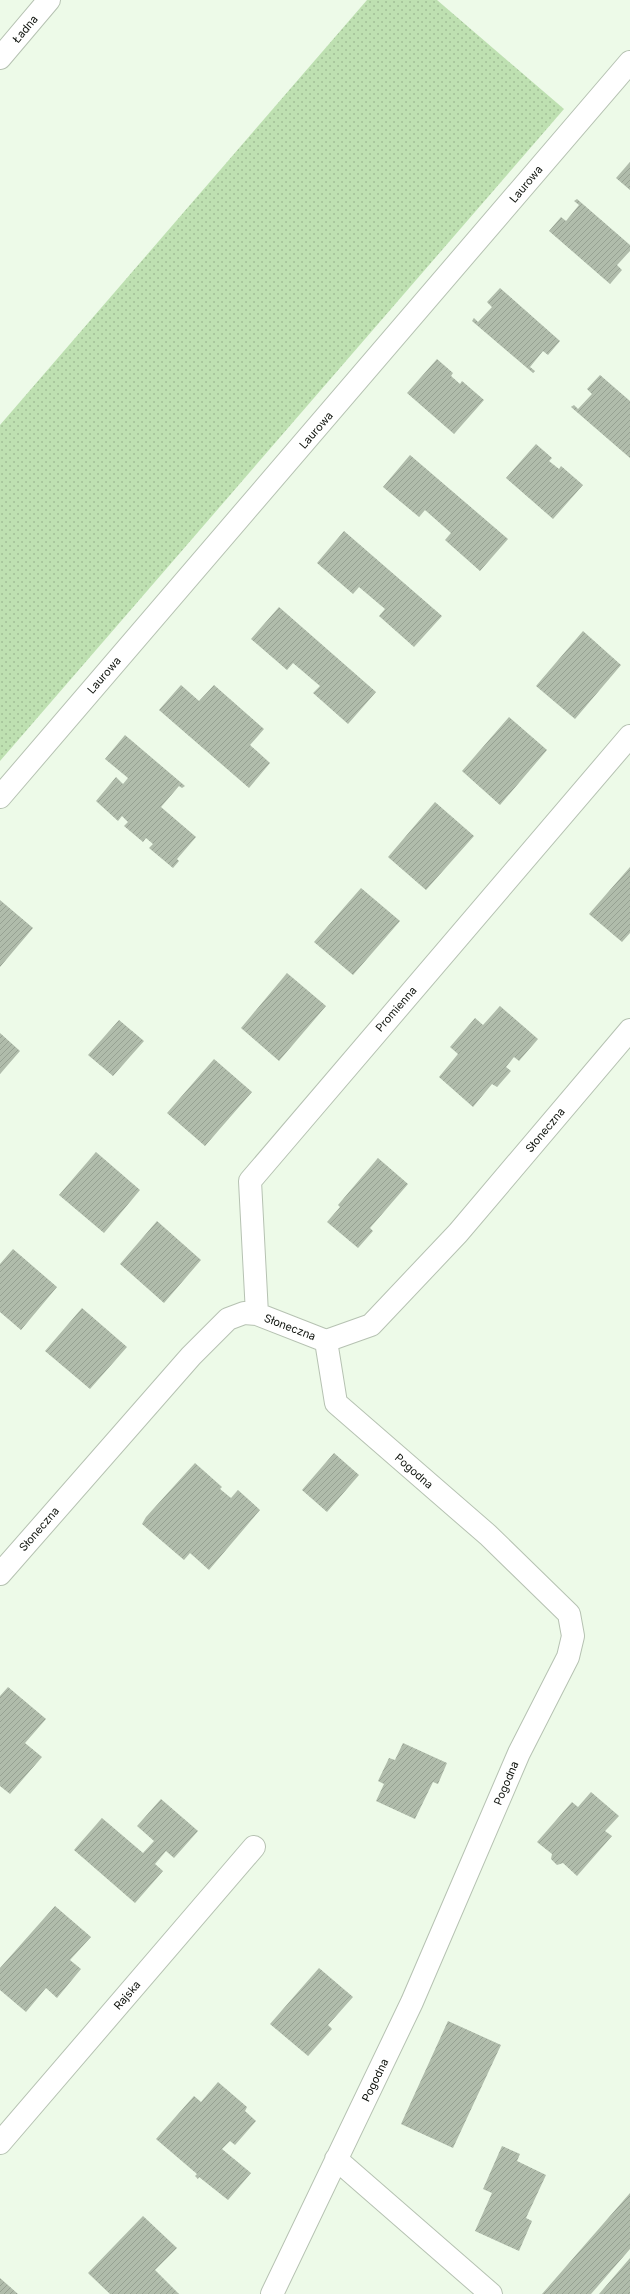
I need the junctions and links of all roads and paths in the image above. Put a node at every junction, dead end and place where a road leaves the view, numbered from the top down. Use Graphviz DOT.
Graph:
graph roads {
  1 [pos="49,0"];
  2 [pos="0,58"];
  3 [pos="630,62"];
  4 [pos="630,736"];
  5 [pos="0,797"];
  6 [pos="630,1030"];
  7 [pos="257,1314"];
  8 [pos="326,1341"];
  9 [pos="0,1574"];
  10 [pos="254,1847"];
  11 [pos="0,2142"];
  12 [pos="336,2159"];
  13 [pos="272,2294"];
  14 [pos="491,2294"];
  1 -- 2 [label="street, Ładna"];
  3 -- 5 [label="street, Laurowa"];
  4 -- 7 [label="street, Promienna"];
  6 -- 8 [label="street, Słoneczna"];
  7 -- 8 [label="street, Słoneczna"];
  7 -- 9 [label="street, Słoneczna"];
  8 -- 12 [label="street, Pogodna"];
  10 -- 11 [label="street, Rajska"];
  12 -- 13 [label="street, Pogodna"];
  12 -- 14 [label="street"];
}
